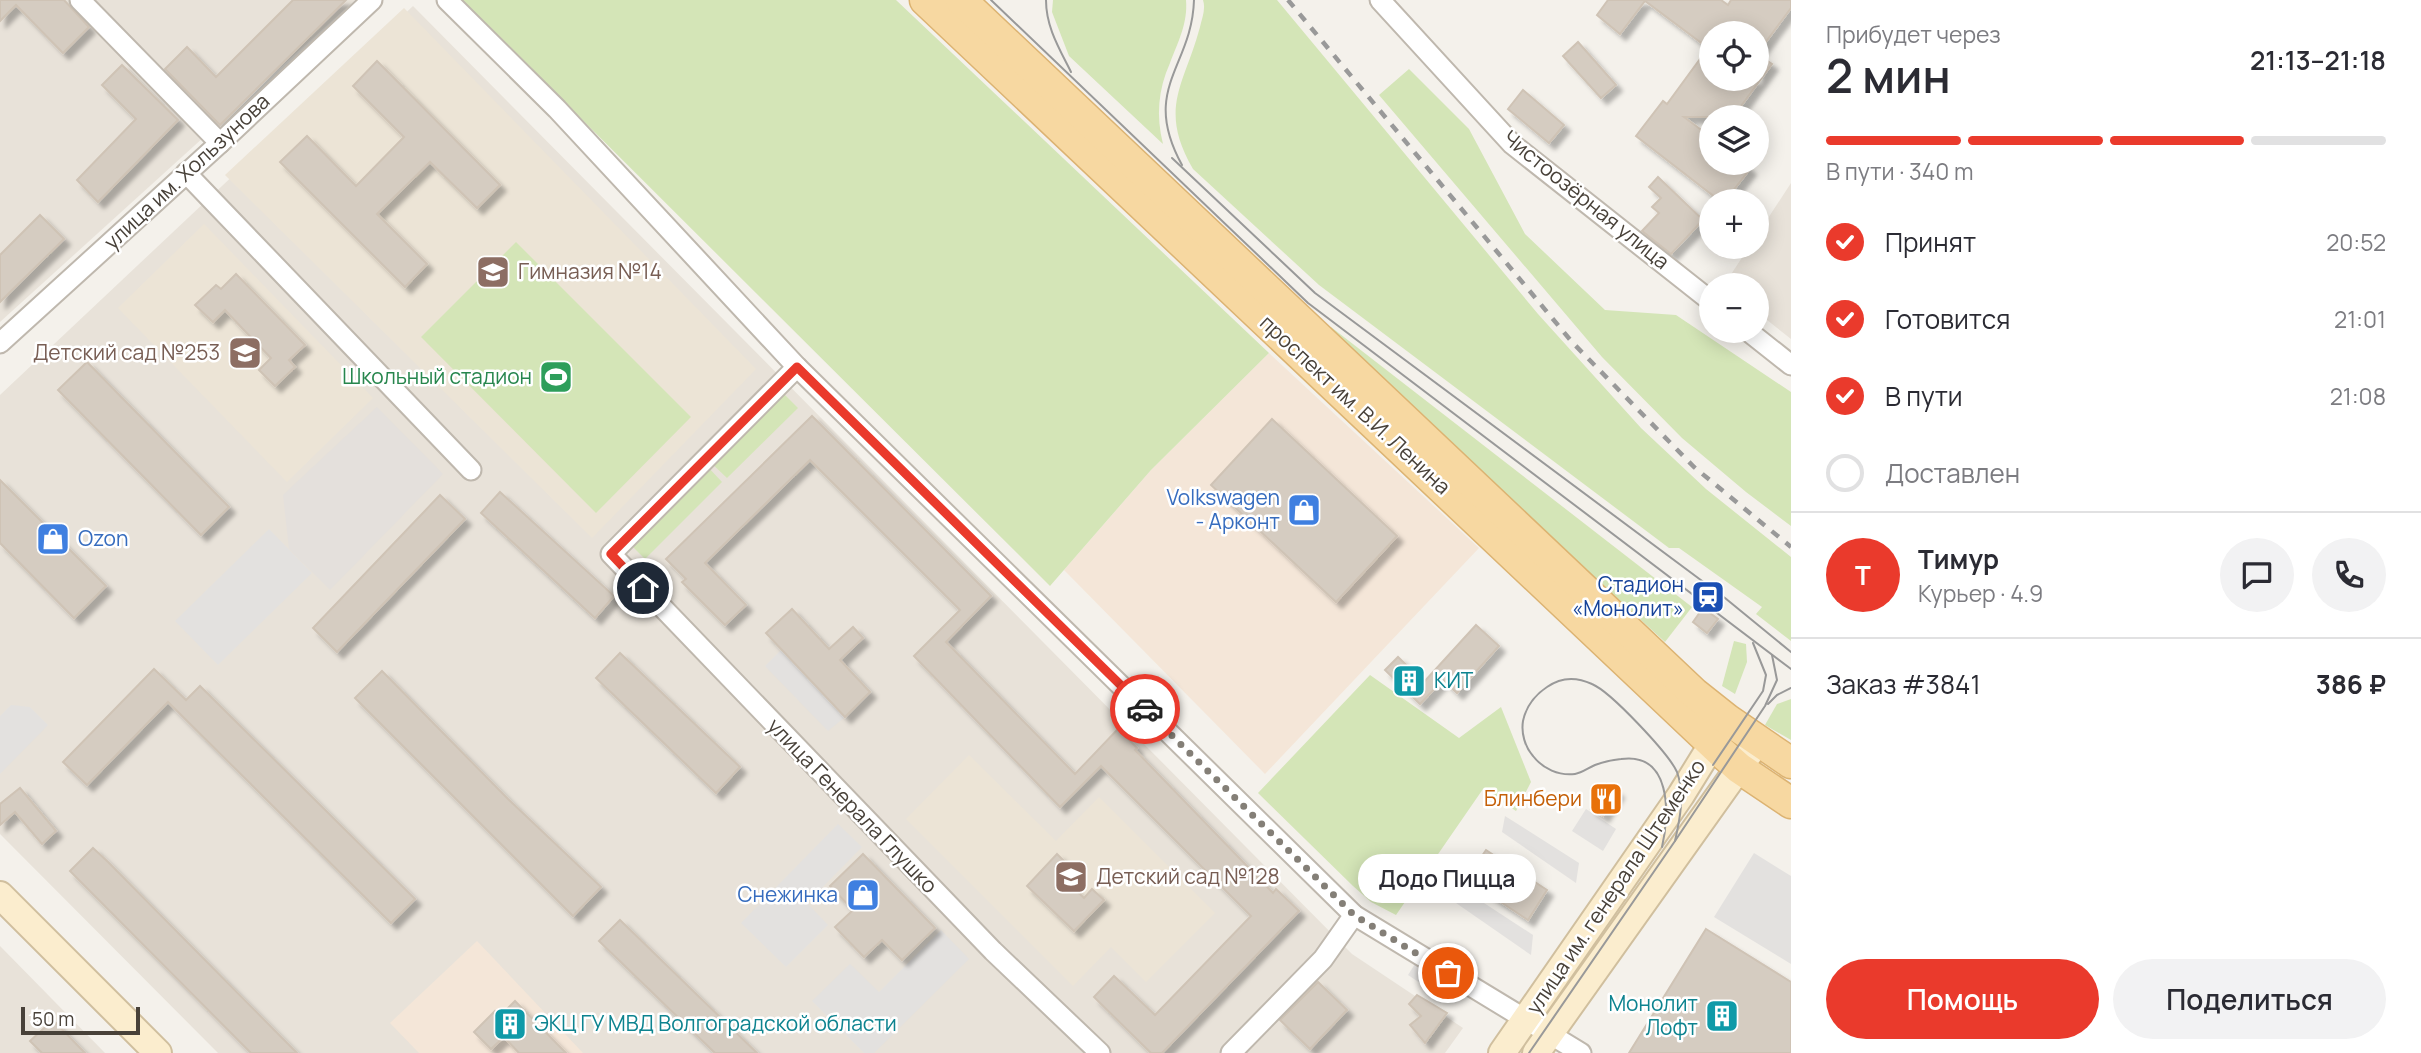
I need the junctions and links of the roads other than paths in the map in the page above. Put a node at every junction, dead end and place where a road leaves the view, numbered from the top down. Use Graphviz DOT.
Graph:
graph roads {
  1 [pos="80,0"];
  2 [pos="372,0"];
  3 [pos="447,0"];
  4 [pos="925,0"];
  5 [pos="961,0"];
  6 [pos="1380,0"];
  7 [pos="220,143"];
  8 [pos="186,173"];
  9 [pos="1699,292"];
  10 [pos="0,343"];
  11 [pos="1763,343"];
  12 [pos="1791,365"];
  13 [pos="797,367"];
  14 [pos="471,470"];
  15 [pos="1720,732"];
  16 [pos="1758,741"];
  17 [pos="1791,763"];
  18 [pos="1739,768"];
  19 [pos="1791,803"];
  20 [pos="0,895"];
  21 [pos="1354,915"];
  22 [pos="1526,1020"];
  23 [pos="1543,1044"];
  24 [pos="158,1053"];
  25 [pos="1100,1053"];
  26 [pos="1231,1053"];
  27 [pos="1502,1053"];
  28 [pos="1581,1053"];
  1 -- 7 [label="street"];
  2 -- 7 [label="street, улица им. Хользунова"];
  3 -- 13 [label="street"];
  4 -- 15 [label="main road, проспект им. В.И. Ленина"];
  5 -- 15 [label="main road, проспект им. В.И. Ленина"];
  6 -- 9 [label="street, Чистоозёрная улица"];
  7 -- 8 [label="street, улица им. Хользунова"];
  8 -- 10 [label="street, улица им. Хользунова"];
  8 -- 14 [label="street"];
  11 -- 12 [label="street"];
  13 -- 21 [label="street"];
  13 -- 25 [label="street, улица Генерала Глушко"];
  15 -- 16 [label="main road, проспект им. В.И. Ленина"];
  15 -- 18 [label="main road, проспект им. В.И. Ленина"];
  15 -- 22 [label="street, улица им. генерала Штеменко"];
  16 -- 17 [label="main road, проспект им. В.И. Ленина"];
  16 -- 18 [label="street, улица им. генерала Штеменко"];
  18 -- 19 [label="main road, проспект им. В.И. Ленина"];
  18 -- 23 [label="street, улица им. генерала Штеменко"];
  20 -- 24 [label="street"];
  21 -- 22 [label="street"];
  21 -- 26 [label="street"];
  22 -- 23 [label="street"];
  22 -- 27 [label="street, улица им. генерала Штеменко"];
  23 -- 28 [label="street"];
}
